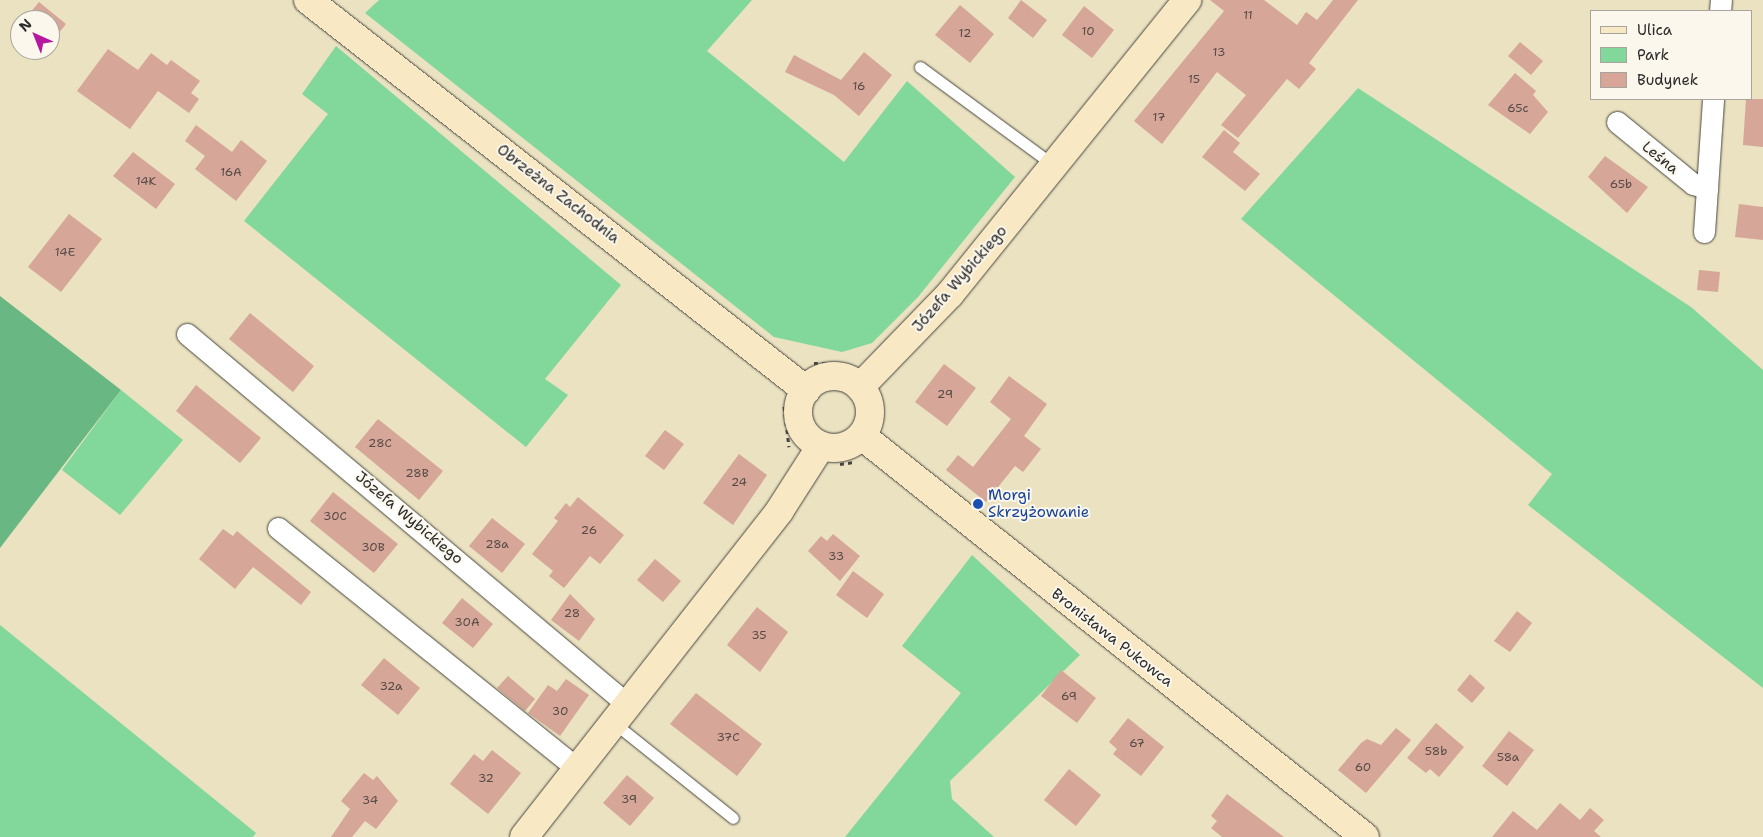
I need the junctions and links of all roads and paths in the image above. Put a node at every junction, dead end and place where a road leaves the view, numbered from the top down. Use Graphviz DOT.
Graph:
graph roads {
  1 [pos="308,0"];
  2 [pos="1187,0"];
  3 [pos="920,66"];
  4 [pos="1713,100"];
  5 [pos="1617,122"];
  6 [pos="1055,166"];
  7 [pos="1707,188"];
  8 [pos="1704,232"];
  9 [pos="187,334"];
  10 [pos="860,387"];
  11 [pos="806,390"];
  12 [pos="862,436"];
  13 [pos="821,446"];
  14 [pos="278,528"];
  15 [pos="621,714"];
  16 [pos="578,769"];
  17 [pos="733,818"];
  18 [pos="524,837"];
  19 [pos="1365,837"];
  1 -- 11 [label="street, Obrzeżna Zachodnia"];
  2 -- 6 [label="street, Józefa Wybickiego"];
  3 -- 6 [label="lane"];
  4 -- 7 [label="street"];
  5 -- 7 [label="street, Leśna"];
  6 -- 10 [label="street, Józefa Wybickiego"];
  7 -- 8 [label="street"];
  9 -- 15 [label="street, Józefa Wybickiego"];
  10 -- 11 [label="street"];
  10 -- 12 [label="street"];
  11 -- 13 [label="street"];
  12 -- 13 [label="street"];
  12 -- 19 [label="street, Bronisława Pukowca"];
  13 -- 15 [label="street"];
  14 -- 16 [label="street"];
  15 -- 16 [label="street"];
  15 -- 17 [label="lane, Józefa Wybickiego"];
  16 -- 18 [label="street"];
}
